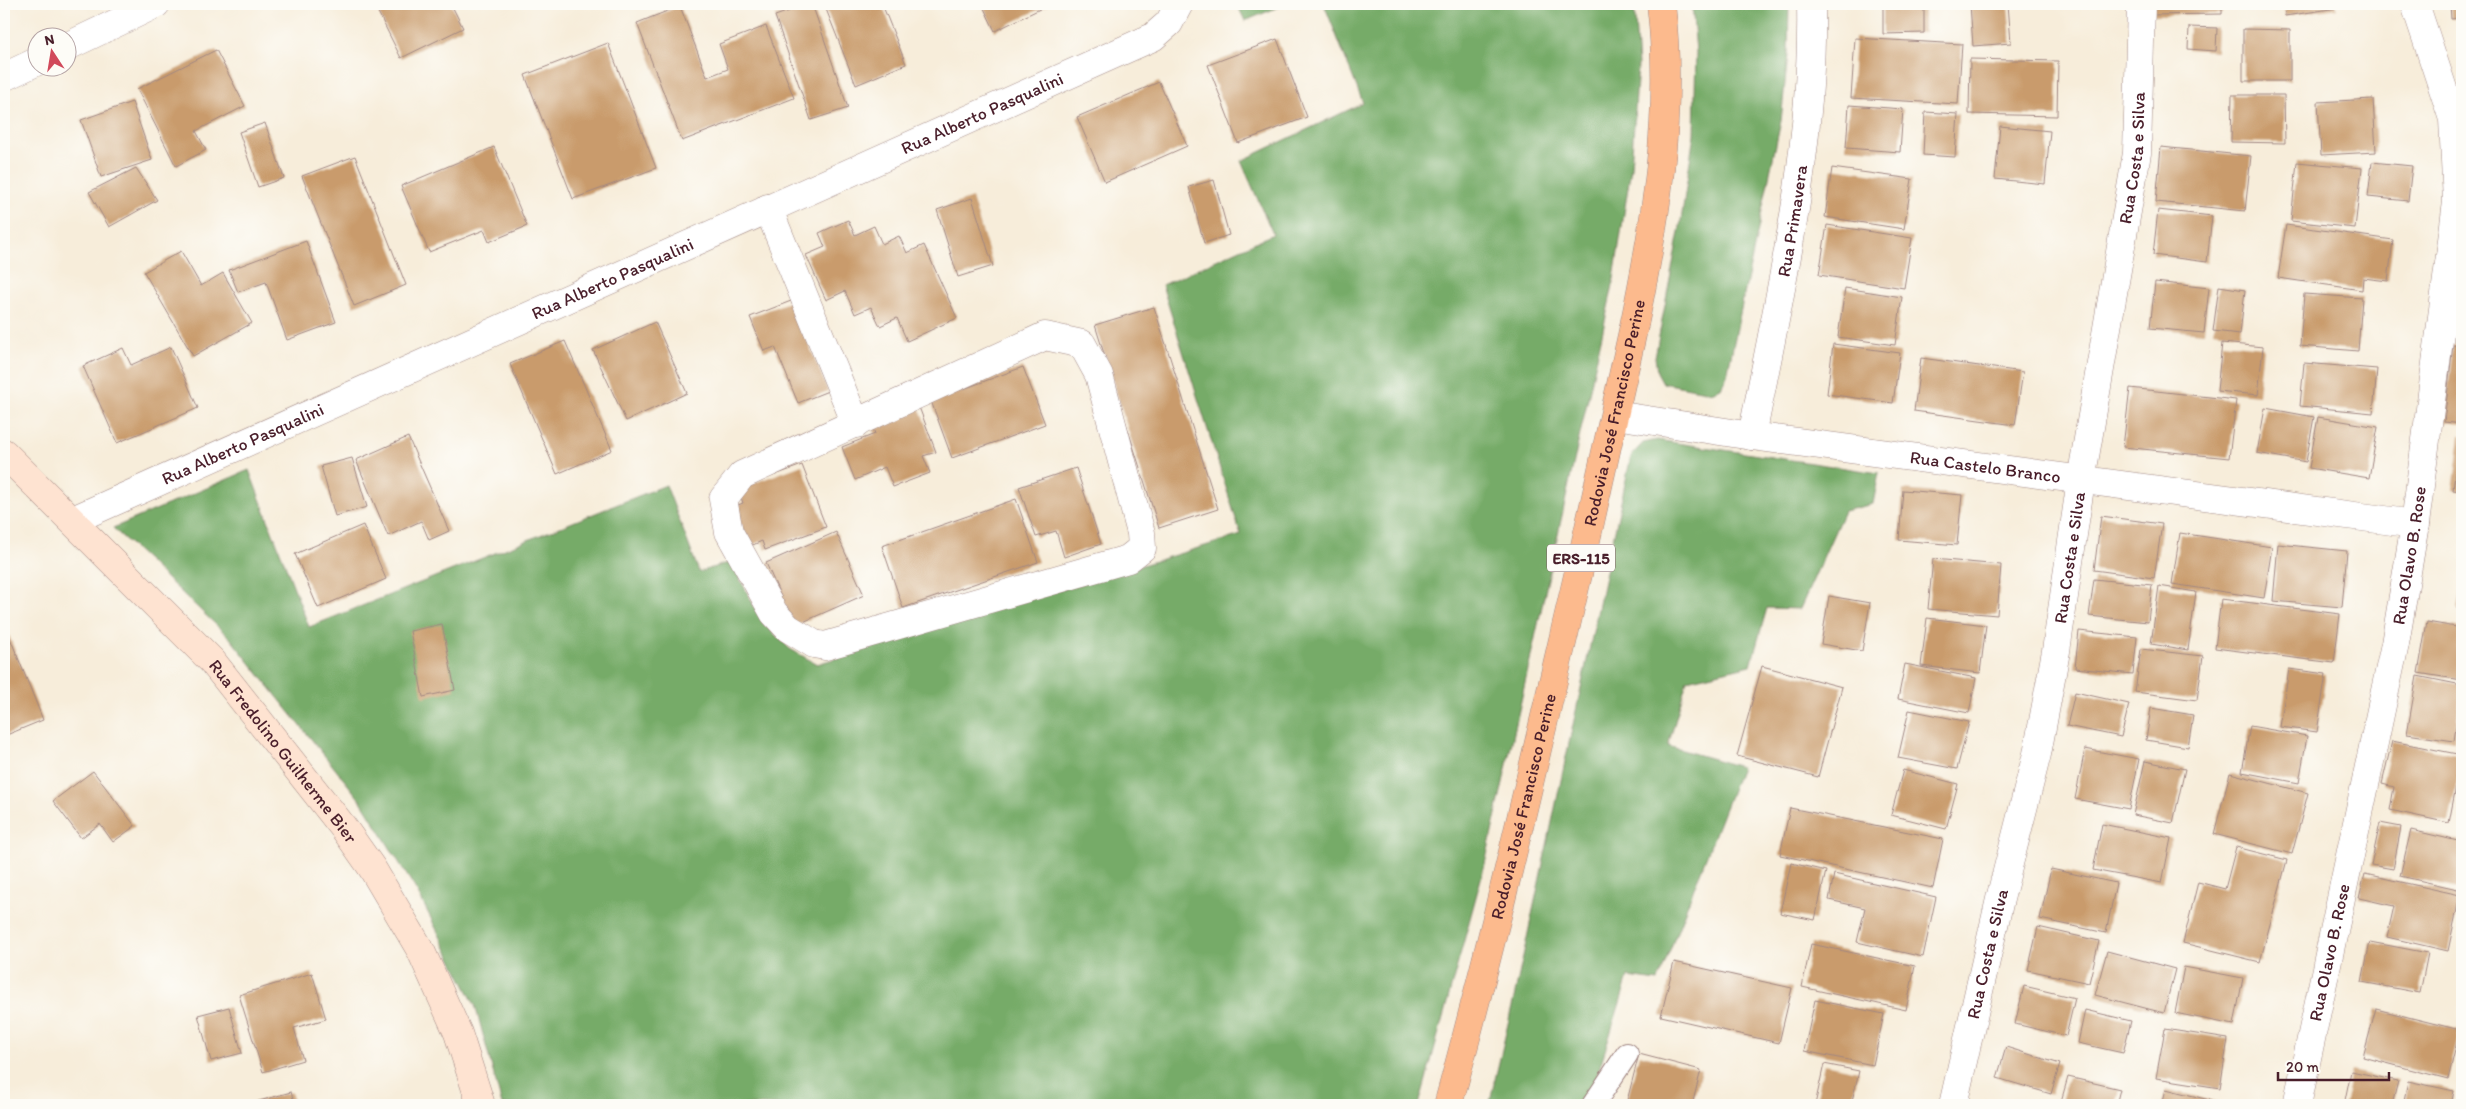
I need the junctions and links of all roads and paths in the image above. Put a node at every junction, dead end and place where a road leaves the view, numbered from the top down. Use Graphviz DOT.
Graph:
graph roads {
  1 [pos="156,4"];
  2 [pos="1179,4"];
  3 [pos="1661,4"];
  4 [pos="1811,4"];
  5 [pos="2141,4"];
  6 [pos="2415,4"];
  7 [pos="78,41"];
  8 [pos="28,66"];
  9 [pos="4,77"];
  10 [pos="768,208"];
  11 [pos="1615,415"];
  12 [pos="856,424"];
  13 [pos="1752,436"];
  14 [pos="4,452"];
  15 [pos="2081,480"];
  16 [pos="73,520"];
  17 [pos="2415,524"];
  18 [pos="1627,1054"];
  19 [pos="481,1105"];
  20 [pos="1448,1105"];
  21 [pos="1593,1105"];
  22 [pos="1953,1105"];
  23 [pos="2296,1105"];
  1 -- 7 [label="street"];
  2 -- 10 [label="street, Rua Alberto Pasqualini"];
  3 -- 11 [label="main road, Rodovia José Francisco Perine / ERS-115"];
  4 -- 13 [label="street, Rua Primavera"];
  5 -- 15 [label="street, Rua Costa e Silva"];
  6 -- 17 [label="street, Rua Olavo B. Rose"];
  8 -- 9 [label="street"];
  10 -- 12 [label="street"];
  10 -- 16 [label="street, Rua Alberto Pasqualini"];
  11 -- 13 [label="street, Rua Castelo Branco"];
  11 -- 20 [label="main road, Rodovia José Francisco Perine / ERS-115"];
  12 -- 12 [label="street"];
  13 -- 15 [label="street, Rua Castelo Branco"];
  14 -- 16 [label="street, Rua Fredolino Guilherme Bier"];
  15 -- 17 [label="street, Rua Castelo Branco"];
  15 -- 22 [label="street, Rua Costa e Silva"];
  16 -- 19 [label="street, Rua Fredolino Guilherme Bier"];
  17 -- 23 [label="street, Rua Olavo B. Rose"];
  18 -- 21 [label="lane"];
}
